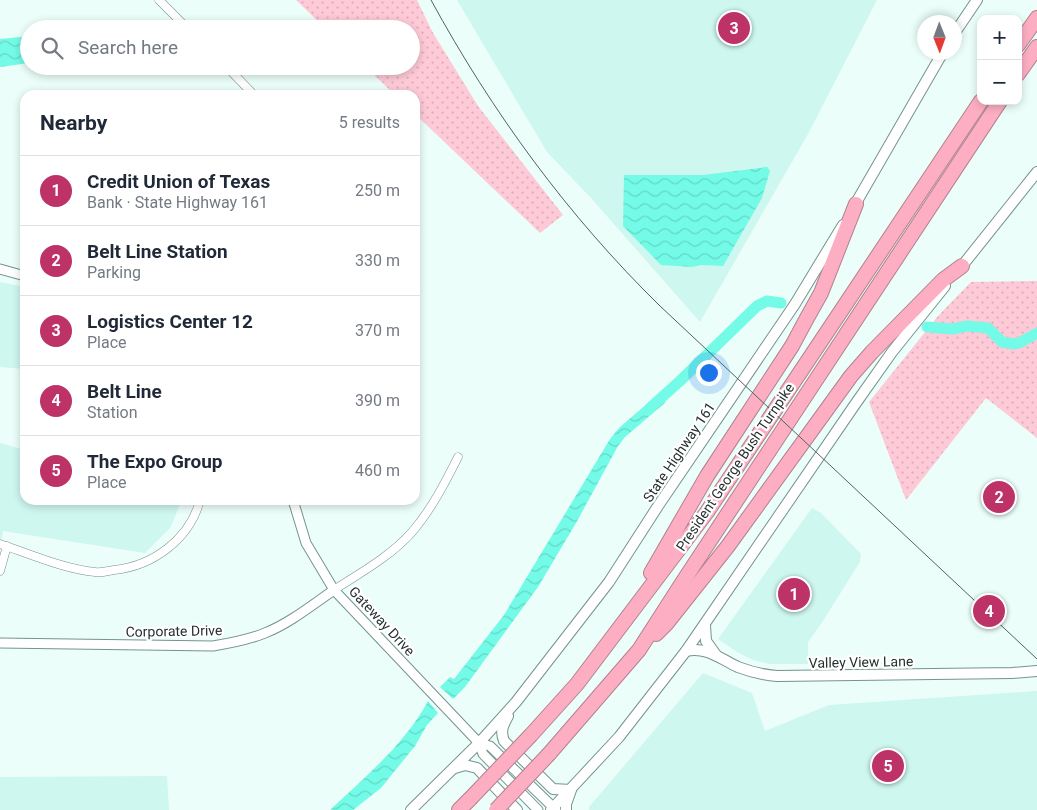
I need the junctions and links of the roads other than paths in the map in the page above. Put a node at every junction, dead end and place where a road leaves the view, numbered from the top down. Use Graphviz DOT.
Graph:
graph roads {
  1 [pos="159,0"];
  2 [pos="977,0"];
  3 [pos="1037,18"];
  4 [pos="179,20"];
  5 [pos="962,22"];
  6 [pos="1022,39"];
  7 [pos="1037,46"];
  8 [pos="938,60"];
  9 [pos="1022,68"];
  10 [pos="235,75"];
  11 [pos="249,90"];
  12 [pos="978,105"];
  13 [pos="997,105"];
  14 [pos="1037,172"];
  15 [pos="856,204"];
  16 [pos="962,266"];
  17 [pos="0,269"];
  18 [pos="20,275"];
  19 [pos="458,457"];
  20 [pos="198,505"];
  21 [pos="295,505"];
  22 [pos="4,545"];
  23 [pos="0,571"];
  24 [pos="334,590"];
  25 [pos="705,625"];
  26 [pos="610,640"];
  27 [pos="0,643"];
  28 [pos="639,650"];
  29 [pos="686,651"];
  30 [pos="716,655"];
  31 [pos="1037,671"];
  32 [pos="1012,673"];
  33 [pos="1037,677"];
  34 [pos="516,702"];
  35 [pos="479,743"];
  36 [pos="452,769"];
  37 [pos="571,790"];
  38 [pos="554,809"];
  39 [pos="412,810"];
  40 [pos="459,810"];
  41 [pos="496,810"];
  42 [pos="517,810"];
  43 [pos="538,810"];
  44 [pos="566,810"];
  1 -- 4 [label="street"];
  2 -- 5 [label="main road"];
  3 -- 6 [label="highway"];
  7 -- 9 [label="highway"];
  8 -- 15 [label="main road, State Highway 161"];
  10 -- 11 [label="street"];
  12 -- 26 [label="highway, President George Bush Turnpike"];
  13 -- 28 [label="highway, President George Bush Turnpike"];
  14 -- 16 [label="main road"];
  15 -- 26 [label="highway"];
  15 -- 34 [label="main road, State Highway 161"];
  16 -- 25 [label="main road"];
  16 -- 28 [label="highway"];
  17 -- 18 [label="street"];
  19 -- 24 [label="street"];
  20 -- 22 [label="street"];
  21 -- 24 [label="street, Gateway Drive"];
  22 -- 23 [label="street"];
  24 -- 27 [label="street, Corporate Drive"];
  24 -- 35 [label="street, Gateway Drive"];
  25 -- 29 [label="main road"];
  25 -- 30 [label="main road"];
  26 -- 40 [label="highway, President George Bush Turnpike, bridge"];
  28 -- 41 [label="highway, President George Bush Turnpike, bridge"];
  29 -- 30 [label="main road, Valley View Lane"];
  29 -- 37 [label="main road"];
  30 -- 32 [label="main road, Valley View Lane"];
  31 -- 32 [label="main road, Valley View Lane"];
  32 -- 33 [label="main road, Valley View Lane"];
  34 -- 35 [label="main road, State Highway 161"];
  34 -- 37 [label="main road"];
  35 -- 36 [label="main road, State Highway 161"];
  35 -- 38 [label="street, Gateway Drive"];
  35 -- 43 [label="street, Gateway Drive"];
  36 -- 39 [label="main road, State Highway 161"];
  36 -- 42 [label="main road"];
  37 -- 38 [label="main road"];
  37 -- 44 [label="main road"];
}
